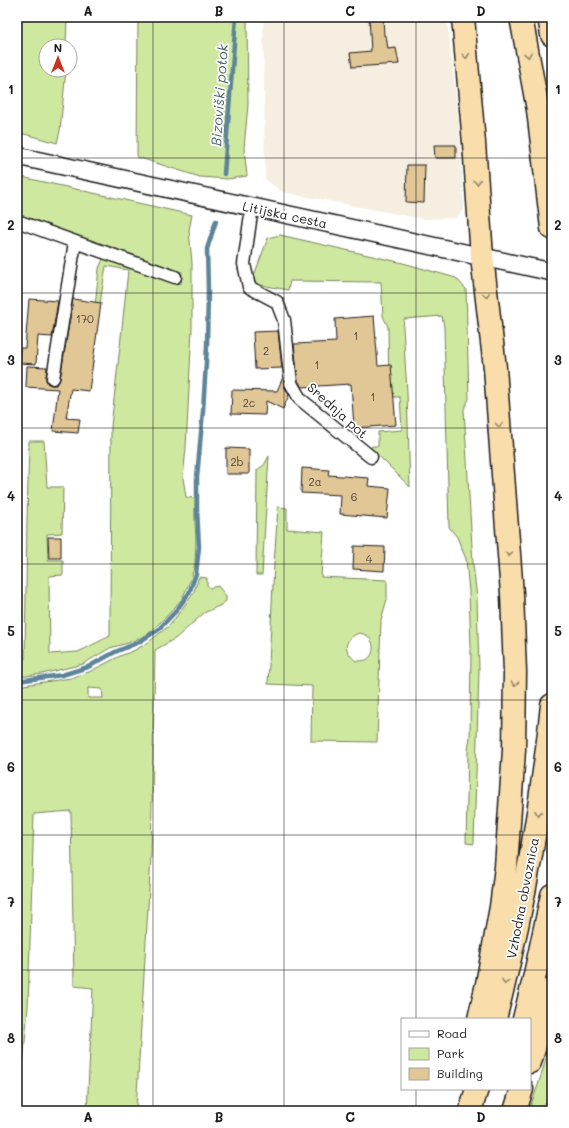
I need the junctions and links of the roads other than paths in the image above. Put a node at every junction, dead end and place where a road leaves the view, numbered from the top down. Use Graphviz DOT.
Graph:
graph roads {
  1 [pos="463,17"];
  2 [pos="521,17"];
  3 [pos="548,17"];
  4 [pos="552,35"];
  5 [pos="17,156"];
  6 [pos="252,207"];
  7 [pos="17,221"];
  8 [pos="552,228"];
  9 [pos="75,242"];
  10 [pos="482,257"];
  11 [pos="552,272"];
  12 [pos="175,277"];
  13 [pos="53,378"];
  14 [pos="372,458"];
  15 [pos="552,705"];
  16 [pos="552,895"];
  17 [pos="552,990"];
  18 [pos="479,1018"];
  19 [pos="495,1018"];
  20 [pos="524,1018"];
  21 [pos="531,1059"];
  22 [pos="462,1090"];
  23 [pos="477,1090"];
  24 [pos="506,1090"];
  25 [pos="522,1090"];
  26 [pos="458,1111"];
  27 [pos="470,1111"];
  28 [pos="499,1111"];
  29 [pos="515,1111"];
  1 -- 10 [label="highway, one-way"];
  2 -- 8 [label="highway, one-way"];
  3 -- 4 [label="highway"];
  5 -- 6 [label="main road, Litijska cesta"];
  6 -- 10 [label="main road, Litijska cesta"];
  6 -- 14 [label="street, Srednja pot"];
  7 -- 9 [label="street"];
  9 -- 12 [label="street"];
  9 -- 13 [label="street"];
  10 -- 11 [label="main road, Litijska cesta"];
  10 -- 18 [label="highway, one-way"];
  15 -- 19 [label="highway, Vzhodna obvoznica, one-way"];
  16 -- 20 [label="highway"];
  17 -- 21 [label="highway"];
  22 -- 26 [label="highway"];
  23 -- 27 [label="highway"];
  24 -- 28 [label="highway"];
  25 -- 29 [label="highway"];
}
